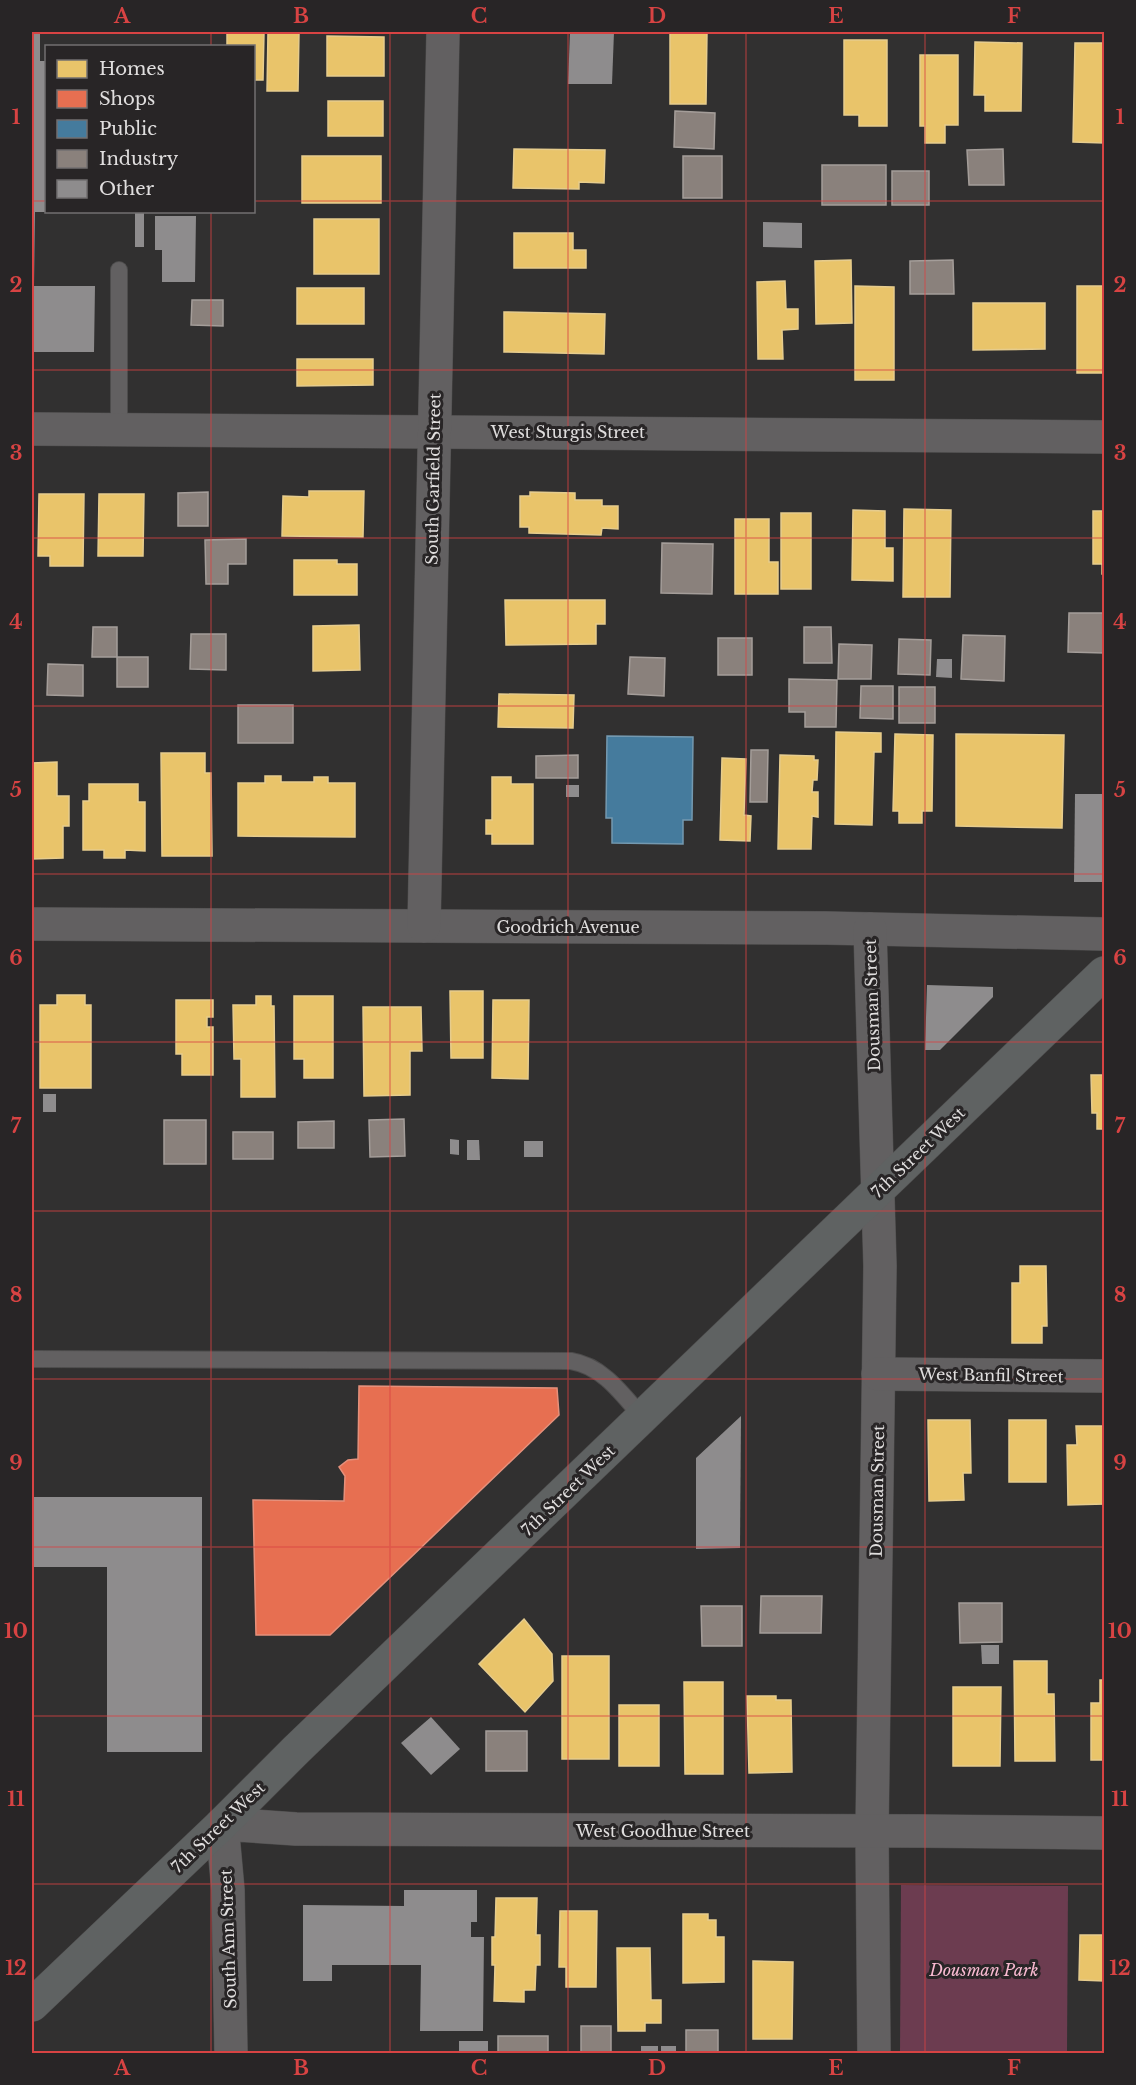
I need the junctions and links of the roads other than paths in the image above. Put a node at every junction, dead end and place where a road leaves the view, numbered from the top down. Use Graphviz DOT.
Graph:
graph roads {
  1 [pos="443,32"];
  2 [pos="119,270"];
  3 [pos="32,429"];
  4 [pos="119,429"];
  5 [pos="434,432"];
  6 [pos="1104,436"];
  7 [pos="32,924"];
  8 [pos="424,926"];
  9 [pos="870,928"];
  10 [pos="1104,934"];
  11 [pos="1104,974"];
  12 [pos="878,1191"];
  13 [pos="32,1359"];
  14 [pos="878,1374"];
  15 [pos="1104,1377"];
  16 [pos="643,1418"];
  17 [pos="222,1824"];
  18 [pos="872,1832"];
  19 [pos="1104,1833"];
  20 [pos="32,2005"];
  21 [pos="231,2054"];
  22 [pos="874,2054"];
  1 -- 5 [label="street, South Garfield Street"];
  2 -- 4 [label="lane"];
  3 -- 4 [label="street, West Sturgis Street"];
  4 -- 5 [label="street, West Sturgis Street"];
  5 -- 6 [label="street, West Sturgis Street"];
  5 -- 8 [label="street, South Garfield Street"];
  7 -- 8 [label="street, Goodrich Avenue"];
  8 -- 9 [label="street, Goodrich Avenue"];
  9 -- 10 [label="street, Goodrich Avenue"];
  9 -- 12 [label="street, Dousman Street"];
  11 -- 12 [label="main road, 7th Street West"];
  12 -- 14 [label="street, Dousman Street"];
  12 -- 16 [label="main road, 7th Street West"];
  13 -- 16 [label="lane"];
  14 -- 15 [label="street, West Banfil Street"];
  14 -- 18 [label="street, Dousman Street"];
  16 -- 17 [label="main road, 7th Street West"];
  17 -- 18 [label="street, West Goodhue Street"];
  17 -- 20 [label="main road, 7th Street West"];
  17 -- 21 [label="street, South Ann Street"];
  18 -- 19 [label="street, West Goodhue Street"];
  18 -- 22 [label="street, Dousman Street"];
}
